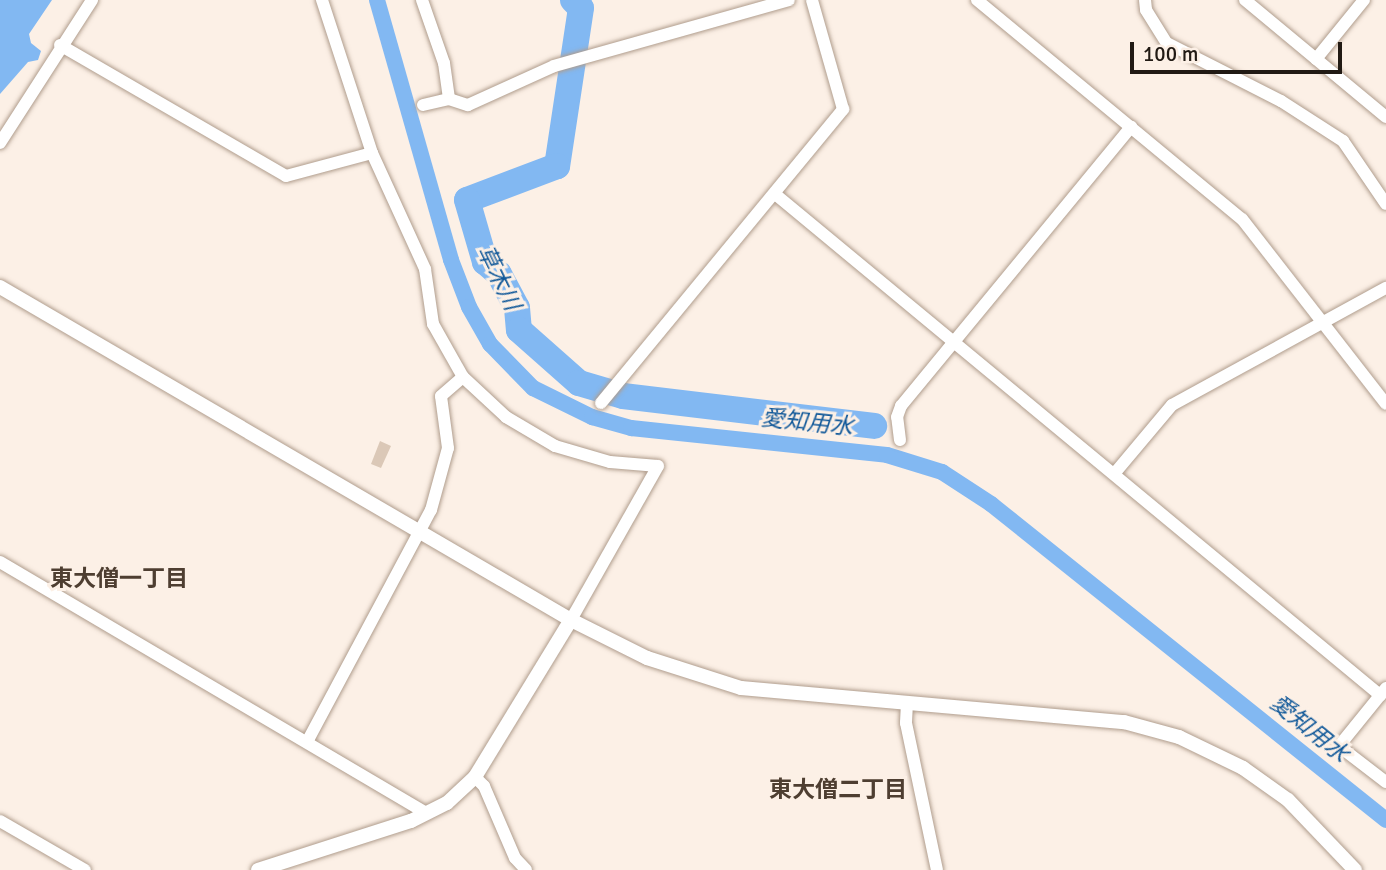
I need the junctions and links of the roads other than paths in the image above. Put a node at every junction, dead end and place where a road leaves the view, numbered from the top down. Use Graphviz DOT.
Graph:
graph roads {
  1 [pos="92,0"];
  2 [pos="321,0"];
  3 [pos="422,0"];
  4 [pos="789,0"];
  5 [pos="812,0"];
  6 [pos="977,0"];
  7 [pos="1144,0"];
  8 [pos="1245,0"];
  9 [pos="1364,0"];
  10 [pos="60,45"];
  11 [pos="1316,59"];
  12 [pos="449,99"];
  13 [pos="423,105"];
  14 [pos="1386,117"];
  15 [pos="1131,127"];
  16 [pos="0,143"];
  17 [pos="372,153"];
  18 [pos="775,194"];
  19 [pos="1386,204"];
  20 [pos="0,287"];
  21 [pos="1386,288"];
  22 [pos="1321,322"];
  23 [pos="954,344"];
  24 [pos="463,377"];
  25 [pos="601,404"];
  26 [pos="1386,404"];
  27 [pos="900,440"];
  28 [pos="1114,474"];
  29 [pos="422,531"];
  30 [pos="0,562"];
  31 [pos="571,620"];
  32 [pos="1383,692"];
  33 [pos="908,703"];
  34 [pos="307,742"];
  35 [pos="475,777"];
  36 [pos="1386,782"];
  37 [pos="426,813"];
  38 [pos="0,821"];
  39 [pos="85,870"];
  40 [pos="258,870"];
  41 [pos="526,870"];
  42 [pos="937,870"];
  43 [pos="1355,870"];
  1 -- 10 [label="street"];
  2 -- 17 [label="street"];
  3 -- 12 [label="street"];
  4 -- 12 [label="street"];
  5 -- 18 [label="street"];
  6 -- 15 [label="street"];
  7 -- 19 [label="street"];
  8 -- 11 [label="street"];
  9 -- 11 [label="street"];
  10 -- 16 [label="street"];
  10 -- 17 [label="street"];
  11 -- 14 [label="street"];
  12 -- 13 [label="street"];
  15 -- 22 [label="street"];
  15 -- 23 [label="street"];
  17 -- 24 [label="street"];
  18 -- 23 [label="street"];
  18 -- 25 [label="street"];
  20 -- 29 [label="street"];
  21 -- 22 [label="street"];
  22 -- 26 [label="street"];
  22 -- 28 [label="street"];
  23 -- 27 [label="street"];
  23 -- 28 [label="street"];
  24 -- 29 [label="street"];
  24 -- 31 [label="street"];
  28 -- 32 [label="street"];
  29 -- 31 [label="street"];
  29 -- 34 [label="street"];
  30 -- 34 [label="street"];
  31 -- 33 [label="street"];
  31 -- 35 [label="street"];
  32 -- 36 [label="street"];
  33 -- 42 [label="street"];
  33 -- 43 [label="street"];
  34 -- 37 [label="street"];
  35 -- 37 [label="street"];
  35 -- 41 [label="street"];
  37 -- 40 [label="street"];
  38 -- 39 [label="street"];
}
